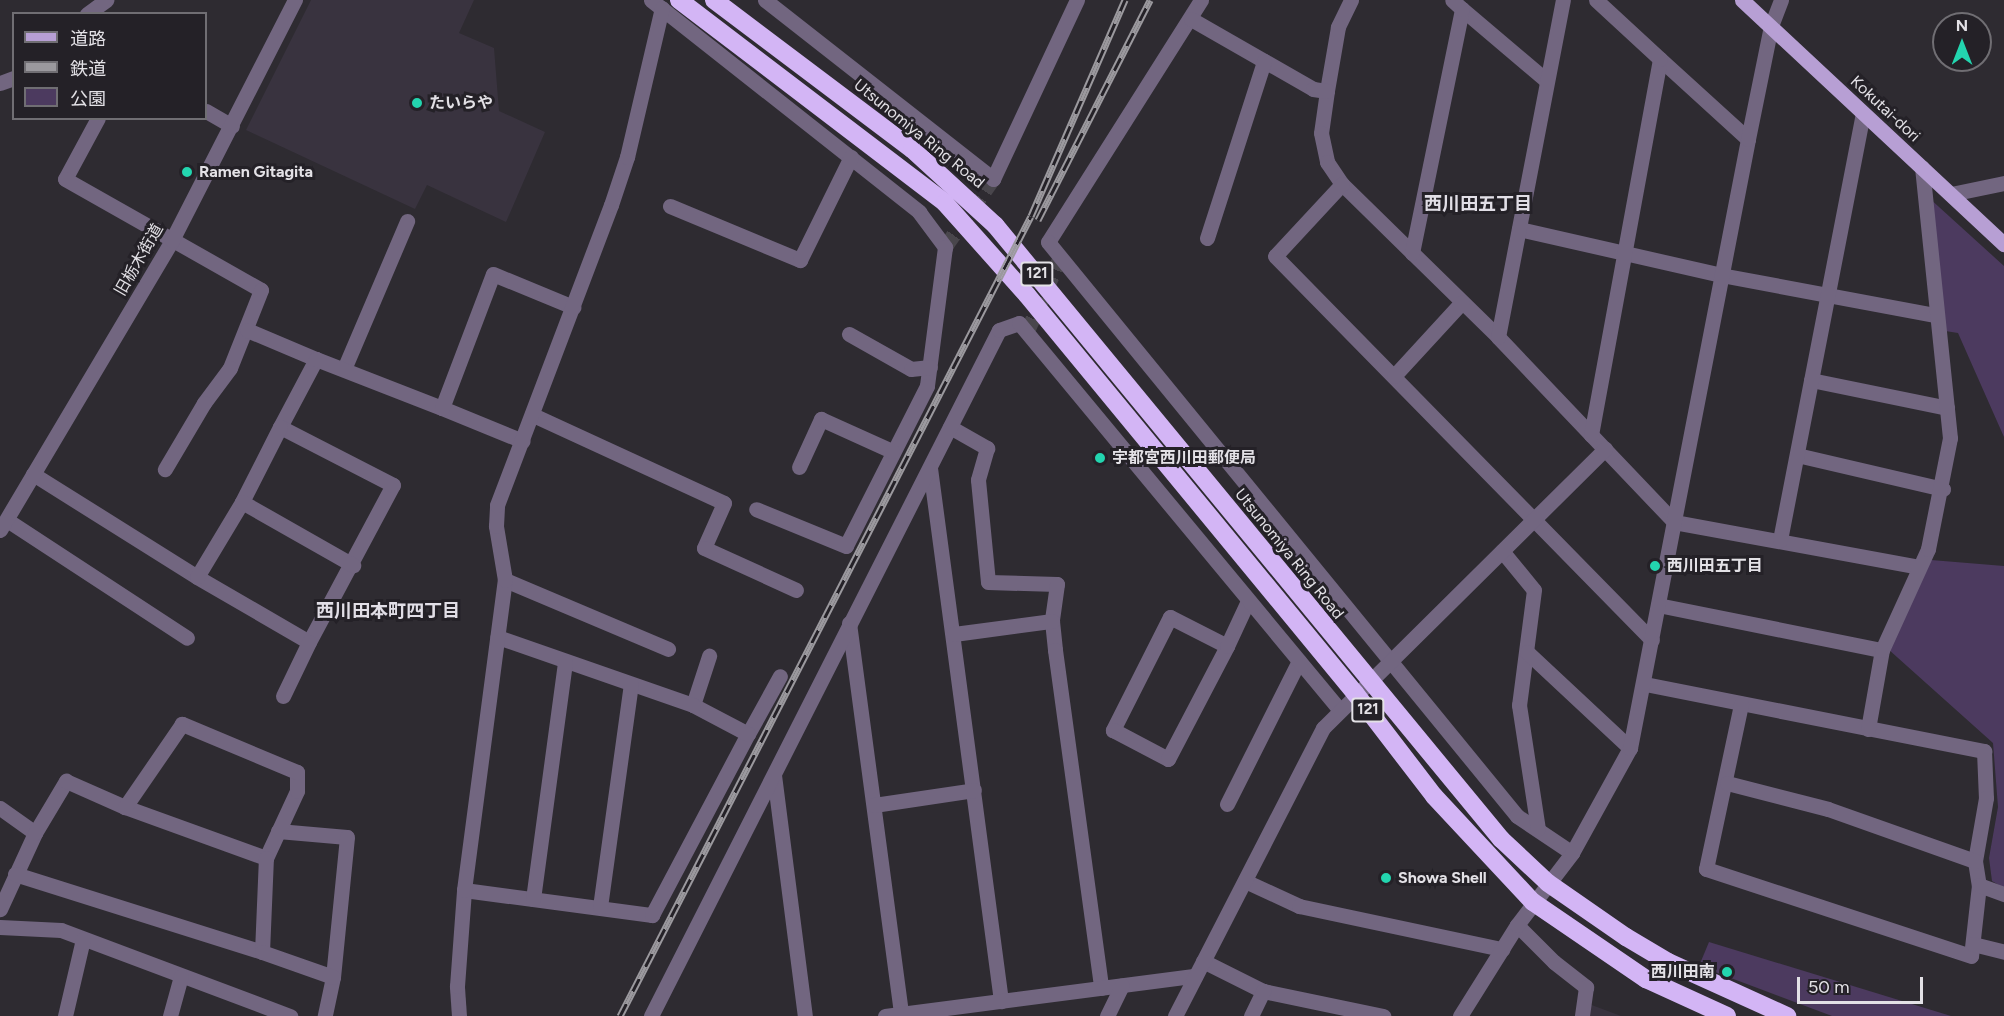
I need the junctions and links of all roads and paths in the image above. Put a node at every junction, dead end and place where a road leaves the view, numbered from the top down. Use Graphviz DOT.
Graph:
graph roads {
  1 [pos="295,0"];
  2 [pos="680,0"];
  3 [pos="714,0"];
  4 [pos="765,0"];
  5 [pos="1077,0"];
  6 [pos="1201,0"];
  7 [pos="1351,0"];
  8 [pos="1563,0"];
  9 [pos="1596,0"];
  10 [pos="1742,0"];
  11 [pos="1780,0"];
  12 [pos="656,4"];
  13 [pos="1457,4"];
  14 [pos="1191,19"];
  15 [pos="1771,26"];
  16 [pos="1660,59"];
  17 [pos="1264,61"];
  18 [pos="1547,81"];
  19 [pos="1327,91"];
  20 [pos="207,112"];
  21 [pos="1863,114"];
  22 [pos="97,120"];
  23 [pos="232,126"];
  24 [pos="1748,139"];
  25 [pos="851,157"];
  26 [pos="1922,167"];
  27 [pos="2004,183"];
  28 [pos="1342,184"];
  29 [pos="1951,194"];
  30 [pos="670,206"];
  31 [pos="407,221"];
  32 [pos="1519,229"];
  33 [pos="1207,238"];
  34 [pos="172,240"];
  35 [pos="2004,244"];
  36 [pos="1412,253"];
  37 [pos="1624,253"];
  38 [pos="1721,275"];
  39 [pos="1827,295"];
  40 [pos="1462,302"];
  41 [pos="573,307"];
  42 [pos="1935,315"];
  43 [pos="247,330"];
  44 [pos="849,334"];
  45 [pos="1498,337"];
  46 [pos="316,358"];
  47 [pos="930,367"];
  48 [pos="344,369"];
  49 [pos="1394,376"];
  50 [pos="1811,380"];
  51 [pos="442,408"];
  52 [pos="1947,408"];
  53 [pos="533,415"];
  54 [pos="280,427"];
  55 [pos="950,427"];
  56 [pos="1591,435"];
  57 [pos="523,441"];
  58 [pos="1605,449"];
  59 [pos="892,451"];
  60 [pos="1797,455"];
  61 [pos="800,467"];
  62 [pos="930,468"];
  63 [pos="165,469"];
  64 [pos="33,474"];
  65 [pos="1943,489"];
  66 [pos="242,502"];
  67 [pos="756,509"];
  68 [pos="1536,519"];
  69 [pos="1674,522"];
  70 [pos="3,525"];
  71 [pos="1780,540"];
  72 [pos="1502,551"];
  73 [pos="353,565"];
  74 [pos="1919,567"];
  75 [pos="197,577"];
  76 [pos="505,580"];
  77 [pos="796,590"];
  78 [pos="1248,600"];
  79 [pos="1658,605"];
  80 [pos="1052,621"];
  81 [pos="849,623"];
  82 [pos="954,634"];
  83 [pos="498,637"];
  84 [pos="187,638"];
  85 [pos="1652,640"];
  86 [pos="309,642"];
  87 [pos="1227,646"];
  88 [pos="668,649"];
  89 [pos="1882,650"];
  90 [pos="1527,652"];
  91 [pos="709,656"];
  92 [pos="1390,660"];
  93 [pos="1299,661"];
  94 [pos="565,662"];
  95 [pos="780,676"];
  96 [pos="631,684"];
  97 [pos="1645,684"];
  98 [pos="1362,687"];
  99 [pos="283,696"];
  100 [pos="1741,704"];
  101 [pos="693,705"];
  102 [pos="1339,709"];
  103 [pos="1868,729"];
  104 [pos="748,734"];
  105 [pos="1630,748"];
  106 [pos="774,774"];
  107 [pos="1727,783"];
  108 [pos="974,790"];
  109 [pos="1227,804"];
  110 [pos="874,805"];
  111 [pos="125,807"];
  112 [pos="0,808"];
  113 [pos="1538,829"];
  114 [pos="278,831"];
  115 [pos="35,833"];
  116 [pos="1572,853"];
  117 [pos="266,858"];
  118 [pos="1975,861"];
  119 [pos="15,874"];
  120 [pos="1245,881"];
  121 [pos="1548,883"];
  122 [pos="1979,885"];
  123 [pos="464,891"];
  124 [pos="2004,894"];
  125 [pos="533,899"];
  126 [pos="1533,903"];
  127 [pos="600,907"];
  128 [pos="0,909"];
  129 [pos="1517,925"];
  130 [pos="0,927"];
  131 [pos="84,939"];
  132 [pos="1973,944"];
  133 [pos="1502,949"];
  134 [pos="262,952"];
  135 [pos="2004,952"];
  136 [pos="1203,961"];
  137 [pos="181,976"];
  138 [pos="1195,976"];
  139 [pos="333,977"];
  140 [pos="1122,985"];
  141 [pos="1101,988"];
  142 [pos="1263,991"];
  143 [pos="1001,1001"];
  144 [pos="942,1012"];
  145 [pos="273,1013"];
  146 [pos="901,1014"];
  147 [pos="65,1016"];
  148 [pos="170,1016"];
  149 [pos="290,1016"];
  150 [pos="325,1016"];
  151 [pos="459,1016"];
  152 [pos="651,1016"];
  153 [pos="805,1016"];
  154 [pos="885,1016"];
  155 [pos="1107,1016"];
  156 [pos="1174,1016"];
  157 [pos="1251,1016"];
  158 [pos="1383,1016"];
  159 [pos="1460,1016"];
  160 [pos="1582,1016"];
  161 [pos="1727,1016"];
  162 [pos="1787,1016"];
  1 -- 23 [label="street, 旧栃木街道"];
  2 -- 98 [label="highway, Utsunomiya Ring Road / 121"];
  3 -- 98 [label="highway, Utsunomiya Ring Road / 121"];
  4 -- 5 [label="street"];
  6 -- 14 [label="street"];
  7 -- 19 [label="street"];
  8 -- 18 [label="street"];
  9 -- 16 [label="street"];
  10 -- 15 [label="main road, Kokutai-dori"];
  11 -- 15 [label="street"];
  12 -- 25 [label="street"];
  12 -- 41 [label="street"];
  13 -- 18 [label="street"];
  13 -- 36 [label="street"];
  14 -- 17 [label="street"];
  14 -- 92 [label="street"];
  15 -- 21 [label="main road, Kokutai-dori"];
  15 -- 24 [label="street"];
  16 -- 24 [label="street"];
  16 -- 37 [label="street"];
  17 -- 19 [label="street"];
  17 -- 33 [label="street"];
  18 -- 32 [label="street"];
  19 -- 28 [label="street"];
  20 -- 23 [label="street"];
  21 -- 26 [label="main road, Kokutai-dori"];
  21 -- 39 [label="street"];
  22 -- 34 [label="street"];
  23 -- 34 [label="street, 旧栃木街道"];
  24 -- 38 [label="street"];
  25 -- 30 [label="street"];
  25 -- 47 [label="street"];
  26 -- 29 [label="main road, Kokutai-dori"];
  26 -- 42 [label="street"];
  27 -- 29 [label="street"];
  28 -- 36 [label="street"];
  28 -- 49 [label="street"];
  29 -- 35 [label="main road, Kokutai-dori"];
  31 -- 48 [label="street"];
  32 -- 37 [label="street"];
  32 -- 45 [label="street"];
  34 -- 43 [label="street"];
  34 -- 64 [label="street, 旧栃木街道"];
  36 -- 40 [label="street"];
  37 -- 38 [label="street"];
  37 -- 56 [label="street"];
  38 -- 39 [label="street"];
  38 -- 69 [label="street"];
  39 -- 42 [label="street"];
  39 -- 50 [label="street"];
  40 -- 45 [label="street"];
  40 -- 49 [label="street"];
  41 -- 51 [label="street"];
  41 -- 53 [label="street"];
  42 -- 52 [label="street"];
  43 -- 46 [label="street"];
  43 -- 63 [label="street"];
  44 -- 47 [label="street"];
  45 -- 56 [label="street"];
  46 -- 48 [label="street"];
  46 -- 54 [label="street"];
  47 -- 59 [label="street"];
  48 -- 51 [label="street"];
  49 -- 68 [label="street"];
  50 -- 52 [label="street"];
  50 -- 60 [label="street"];
  51 -- 57 [label="street"];
  52 -- 65 [label="street"];
  53 -- 57 [label="street"];
  53 -- 77 [label="street"];
  54 -- 66 [label="street"];
  54 -- 73 [label="street"];
  55 -- 62 [label="street"];
  55 -- 78 [label="street"];
  55 -- 80 [label="street"];
  56 -- 58 [label="street"];
  57 -- 76 [label="street"];
  58 -- 68 [label="street"];
  58 -- 69 [label="street"];
  59 -- 61 [label="street"];
  59 -- 67 [label="street"];
  60 -- 65 [label="street"];
  60 -- 71 [label="street"];
  62 -- 81 [label="street"];
  62 -- 82 [label="street"];
  64 -- 70 [label="street, 旧栃木街道"];
  64 -- 75 [label="street"];
  65 -- 74 [label="street"];
  66 -- 73 [label="street"];
  66 -- 75 [label="street"];
  68 -- 72 [label="street"];
  68 -- 85 [label="street"];
  69 -- 71 [label="street"];
  69 -- 79 [label="street"];
  70 -- 84 [label="street"];
  71 -- 74 [label="street"];
  72 -- 90 [label="street"];
  72 -- 92 [label="street"];
  73 -- 86 [label="street"];
  74 -- 89 [label="street"];
  75 -- 86 [label="street"];
  76 -- 83 [label="street"];
  76 -- 88 [label="street"];
  78 -- 87 [label="street"];
  78 -- 93 [label="street"];
  79 -- 85 [label="street"];
  79 -- 89 [label="street"];
  80 -- 82 [label="street"];
  80 -- 141 [label="street"];
  81 -- 106 [label="street"];
  81 -- 110 [label="street"];
  82 -- 108 [label="street"];
  83 -- 94 [label="street"];
  83 -- 123 [label="street"];
  85 -- 97 [label="street"];
  86 -- 99 [label="street"];
  87 -- 87 [label="street"];
  89 -- 103 [label="street"];
  90 -- 105 [label="street"];
  90 -- 113 [label="street"];
  91 -- 101 [label="street"];
  92 -- 98 [label="street"];
  92 -- 113 [label="street"];
  93 -- 102 [label="street"];
  93 -- 109 [label="street"];
  94 -- 96 [label="street"];
  94 -- 125 [label="street"];
  95 -- 104 [label="street"];
  96 -- 101 [label="street"];
  96 -- 127 [label="street"];
  97 -- 100 [label="street"];
  97 -- 105 [label="street"];
  98 -- 102 [label="street"];
  98 -- 121 [label="highway, Utsunomiya Ring Road / 121"];
  98 -- 126 [label="highway, Utsunomiya Ring Road / 121"];
  100 -- 103 [label="street"];
  100 -- 107 [label="street"];
  101 -- 104 [label="street"];
  102 -- 120 [label="street"];
  103 -- 118 [label="street"];
  104 -- 127 [label="street"];
  105 -- 116 [label="street"];
  106 -- 152 [label="street"];
  106 -- 153 [label="street"];
  107 -- 118 [label="street"];
  107 -- 132 [label="street"];
  108 -- 110 [label="street"];
  108 -- 143 [label="street"];
  110 -- 146 [label="street"];
  111 -- 114 [label="street"];
  111 -- 115 [label="street"];
  111 -- 117 [label="street"];
  112 -- 115 [label="street"];
  113 -- 116 [label="street"];
  114 -- 117 [label="street"];
  114 -- 139 [label="street"];
  115 -- 119 [label="street"];
  116 -- 121 [label="street"];
  117 -- 134 [label="street"];
  118 -- 122 [label="street"];
  119 -- 128 [label="street"];
  119 -- 134 [label="street"];
  120 -- 133 [label="street"];
  120 -- 136 [label="street"];
  121 -- 126 [label="street"];
  121 -- 162 [label="highway, Utsunomiya Ring Road / 121"];
  122 -- 124 [label="street"];
  122 -- 132 [label="street"];
  123 -- 125 [label="street"];
  123 -- 151 [label="street"];
  125 -- 127 [label="street"];
  126 -- 129 [label="street"];
  126 -- 161 [label="highway, Utsunomiya Ring Road / 121"];
  129 -- 133 [label="street"];
  129 -- 160 [label="street"];
  130 -- 131 [label="street"];
  131 -- 137 [label="street"];
  131 -- 147 [label="street"];
  132 -- 135 [label="street"];
  133 -- 159 [label="street"];
  134 -- 139 [label="street"];
  136 -- 138 [label="street"];
  136 -- 142 [label="street"];
  137 -- 145 [label="street"];
  137 -- 148 [label="street"];
  138 -- 140 [label="street"];
  138 -- 156 [label="street"];
  139 -- 150 [label="street"];
  140 -- 141 [label="street"];
  140 -- 155 [label="street"];
  141 -- 143 [label="street"];
  142 -- 157 [label="street"];
  142 -- 158 [label="street"];
  143 -- 144 [label="street"];
  144 -- 146 [label="street"];
  145 -- 149 [label="street"];
  146 -- 154 [label="street"];
}
